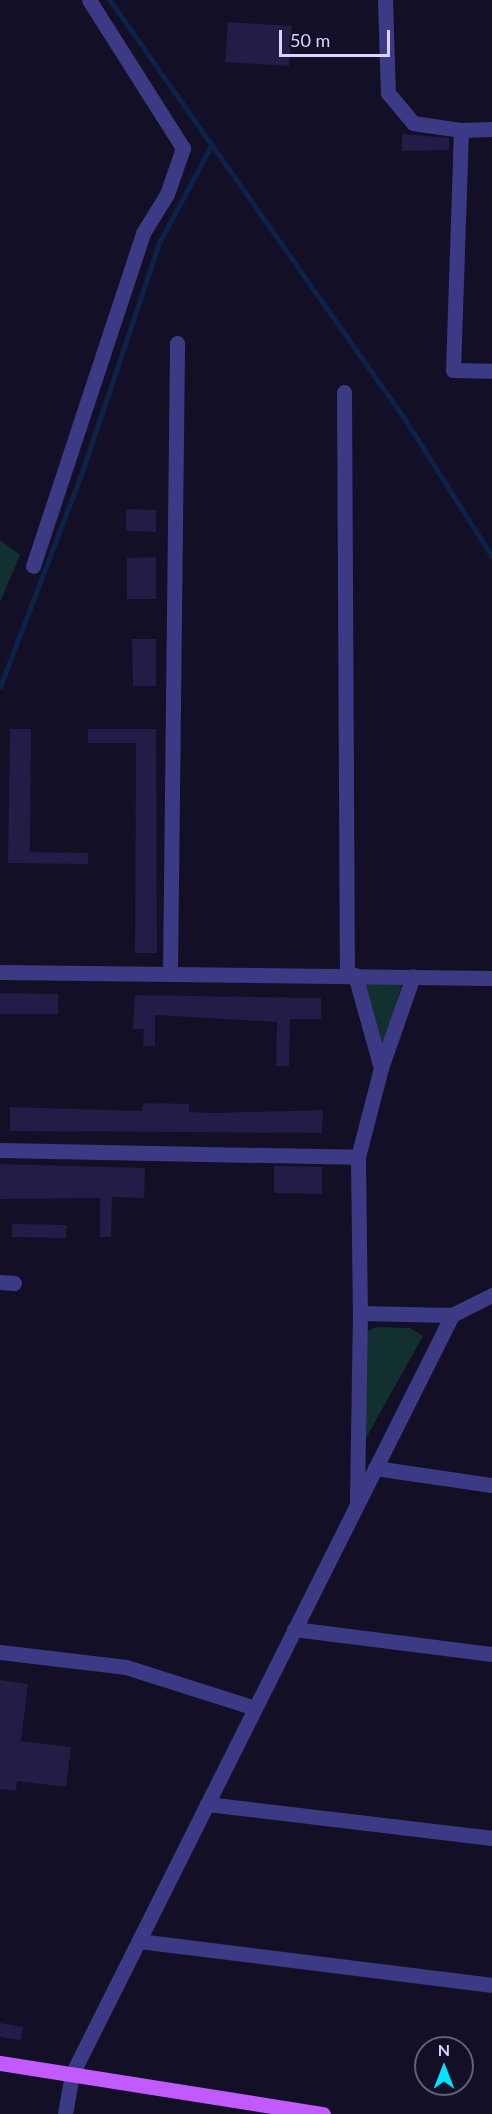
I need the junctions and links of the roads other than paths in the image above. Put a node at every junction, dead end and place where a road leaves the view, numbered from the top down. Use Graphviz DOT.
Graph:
graph roads {
  1 [pos="89,0"];
  2 [pos="385,0"];
  3 [pos="492,129"];
  4 [pos="460,130"];
  5 [pos="177,344"];
  6 [pos="492,371"];
  7 [pos="344,392"];
  8 [pos="33,566"];
  9 [pos="0,972"];
  10 [pos="170,974"];
  11 [pos="351,975"];
  12 [pos="413,976"];
  13 [pos="492,978"];
  14 [pos="381,1068"];
  15 [pos="0,1150"];
  16 [pos="358,1157"];
  17 [pos="492,1295"];
  18 [pos="475,1304"];
  19 [pos="492,1306"];
  20 [pos="360,1313"];
  21 [pos="452,1315"];
  22 [pos="375,1468"];
  23 [pos="492,1485"];
  24 [pos="357,1504"];
  25 [pos="294,1629"];
  26 [pos="0,1652"];
  27 [pos="492,1654"];
  28 [pos="255,1708"];
  29 [pos="207,1804"];
  30 [pos="492,1838"];
  31 [pos="139,1941"];
  32 [pos="492,1985"];
  33 [pos="0,2063"];
  34 [pos="72,2074"];
  35 [pos="65,2114"];
  36 [pos="323,2114"];
  1 -- 8 [label="street"];
  2 -- 4 [label="street"];
  3 -- 4 [label="street"];
  4 -- 6 [label="street"];
  5 -- 10 [label="street"];
  7 -- 11 [label="street"];
  9 -- 10 [label="street"];
  10 -- 11 [label="street"];
  11 -- 12 [label="street"];
  11 -- 14 [label="street"];
  12 -- 13 [label="street"];
  12 -- 14 [label="street"];
  14 -- 16 [label="street"];
  15 -- 16 [label="street"];
  16 -- 20 [label="street"];
  17 -- 18 [label="street"];
  18 -- 19 [label="street"];
  18 -- 21 [label="street"];
  20 -- 21 [label="street"];
  20 -- 24 [label="street"];
  21 -- 22 [label="street"];
  22 -- 23 [label="street"];
  22 -- 24 [label="street"];
  24 -- 25 [label="street"];
  25 -- 27 [label="street"];
  25 -- 28 [label="street"];
  26 -- 28 [label="street"];
  28 -- 29 [label="street"];
  29 -- 30 [label="street"];
  29 -- 31 [label="street"];
  31 -- 32 [label="street"];
  31 -- 34 [label="street"];
  33 -- 34 [label="main road"];
  34 -- 35 [label="street"];
  34 -- 36 [label="main road"];
}
